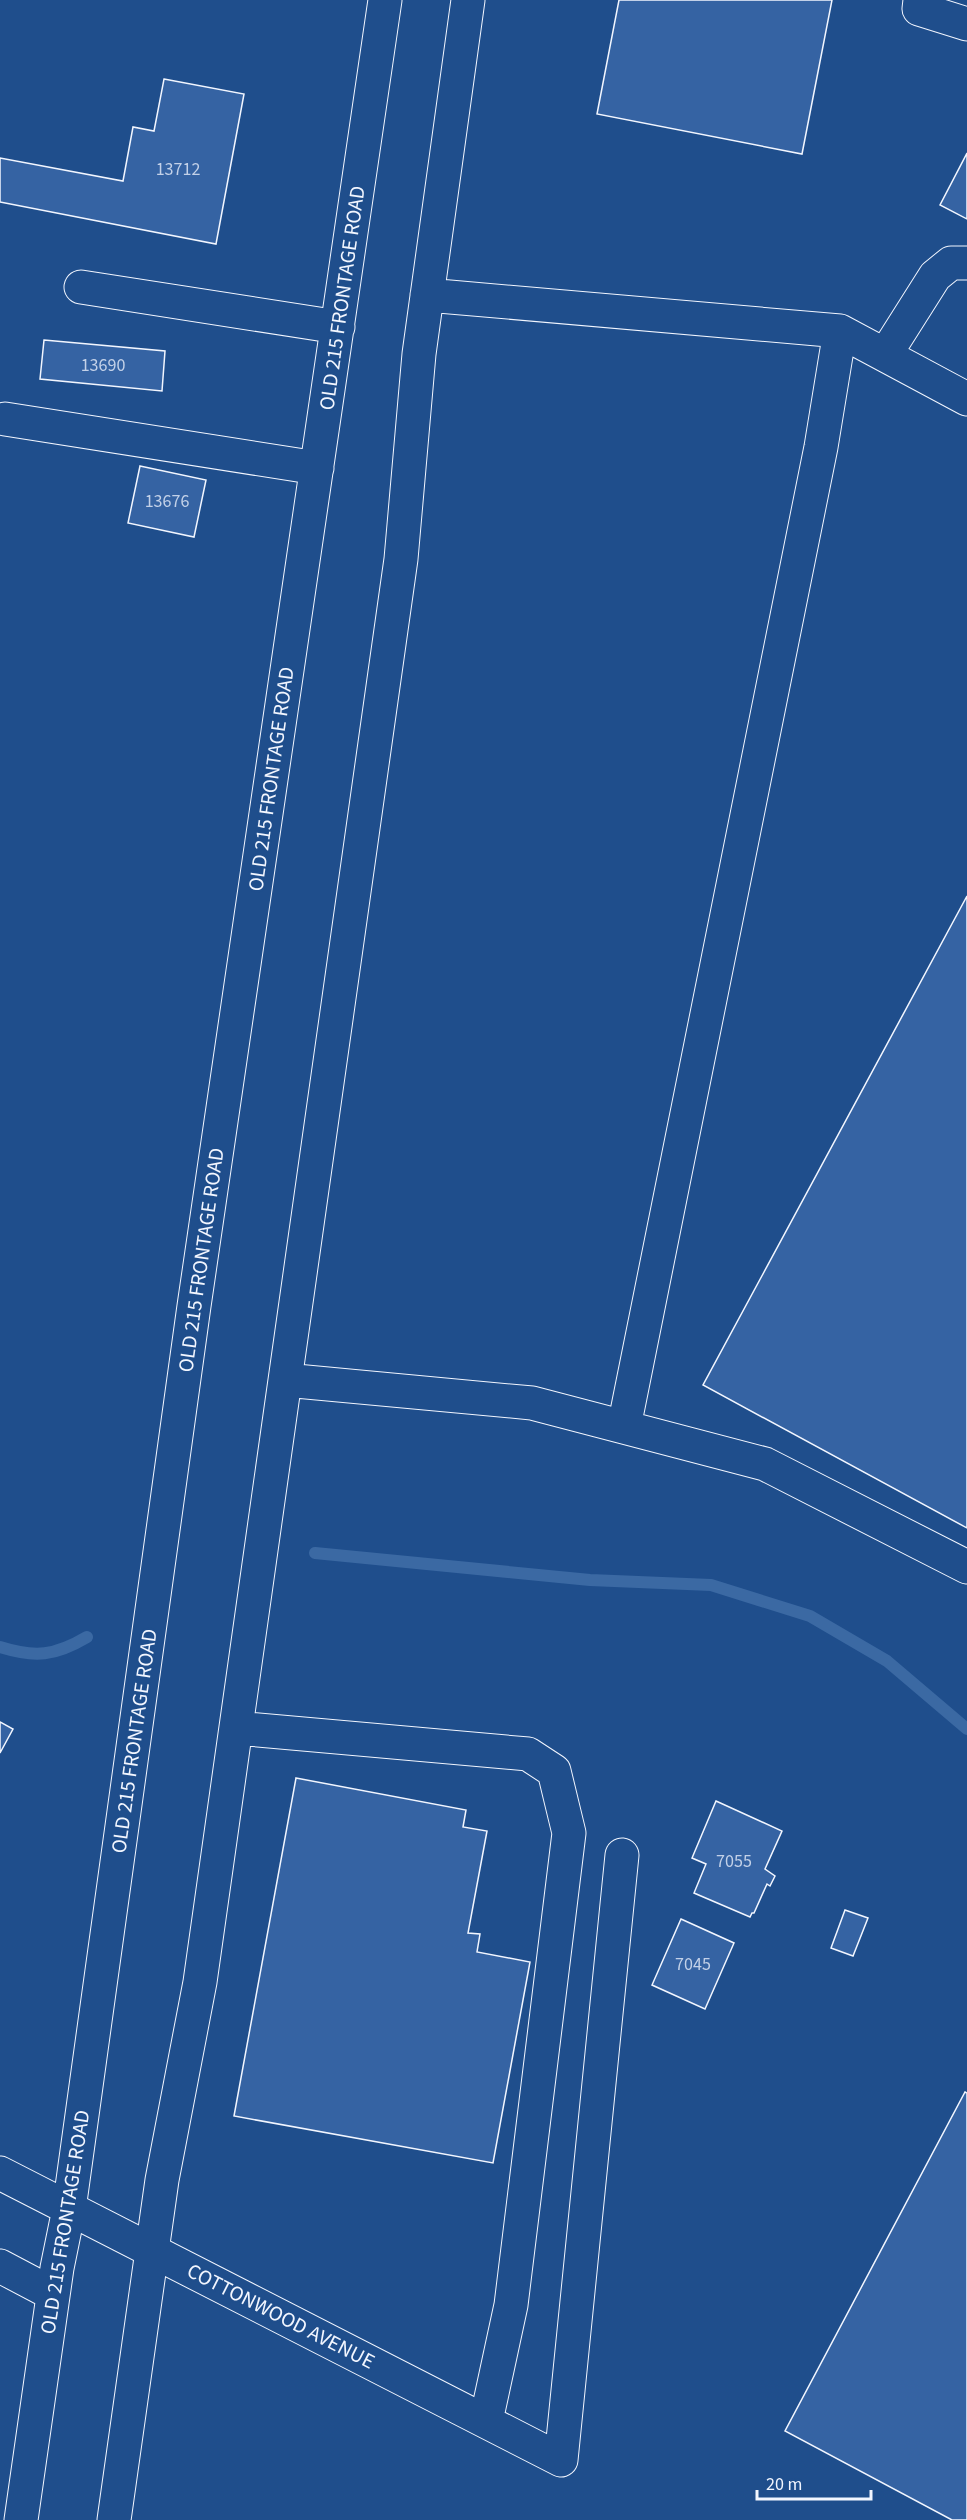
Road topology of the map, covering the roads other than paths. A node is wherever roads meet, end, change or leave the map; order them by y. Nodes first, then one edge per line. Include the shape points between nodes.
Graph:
1 (385, 0) edge
2 (468, 0) edge
3 (920, 0) edge
4 (967, 24) edge
5 (967, 263) edge
6 (81, 287) dead end
7 (427, 295) junction
8 (338, 327) junction
9 (840, 331) junction
10 (885, 355) junction
11 (967, 399) edge
12 (5, 419) dead end
13 (317, 468) junction
14 (285, 1380) junction
15 (624, 1427) junction
16 (967, 1567) edge
17 (236, 1728) junction
18 (622, 1855) dead end
19 (0, 2173) edge
20 (69, 2209) junction
21 (152, 2250) junction
22 (0, 2266) edge
23 (53, 2294) junction
24 (486, 2421) junction
25 (21, 2520) edge
26 (114, 2520) edge

1 - 8 street, OLD 215 FRONTAGE ROAD
2 - 7 street
3 - 4 street via 918,9
5 - 10 street via 951,263 935,276
6 - 8 street
7 - 9 street
7 - 14 street via 401,559
8 - 13 street, OLD 215 FRONTAGE ROAD
9 - 10 street
9 - 15 street via 821,447
10 - 11 street
12 - 13 street
13 - 20 street, OLD 215 FRONTAGE ROAD via 196,1294
14 - 15 street via 532,1403
14 - 17 street
15 - 16 street via 765,1464
17 - 21 street via 200,1982
17 - 24 street via 528,1754 554,1771 569,1833 511,2305
18 - 24 street, COTTONWOOD AVENUE via 561,2460
19 - 20 street, COTTONWOOD AVENUE
20 - 21 street, COTTONWOOD AVENUE
20 - 23 street, OLD 215 FRONTAGE ROAD
21 - 24 street, COTTONWOOD AVENUE
21 - 26 street
22 - 23 street
23 - 25 street, OLD 215 FRONTAGE ROAD

